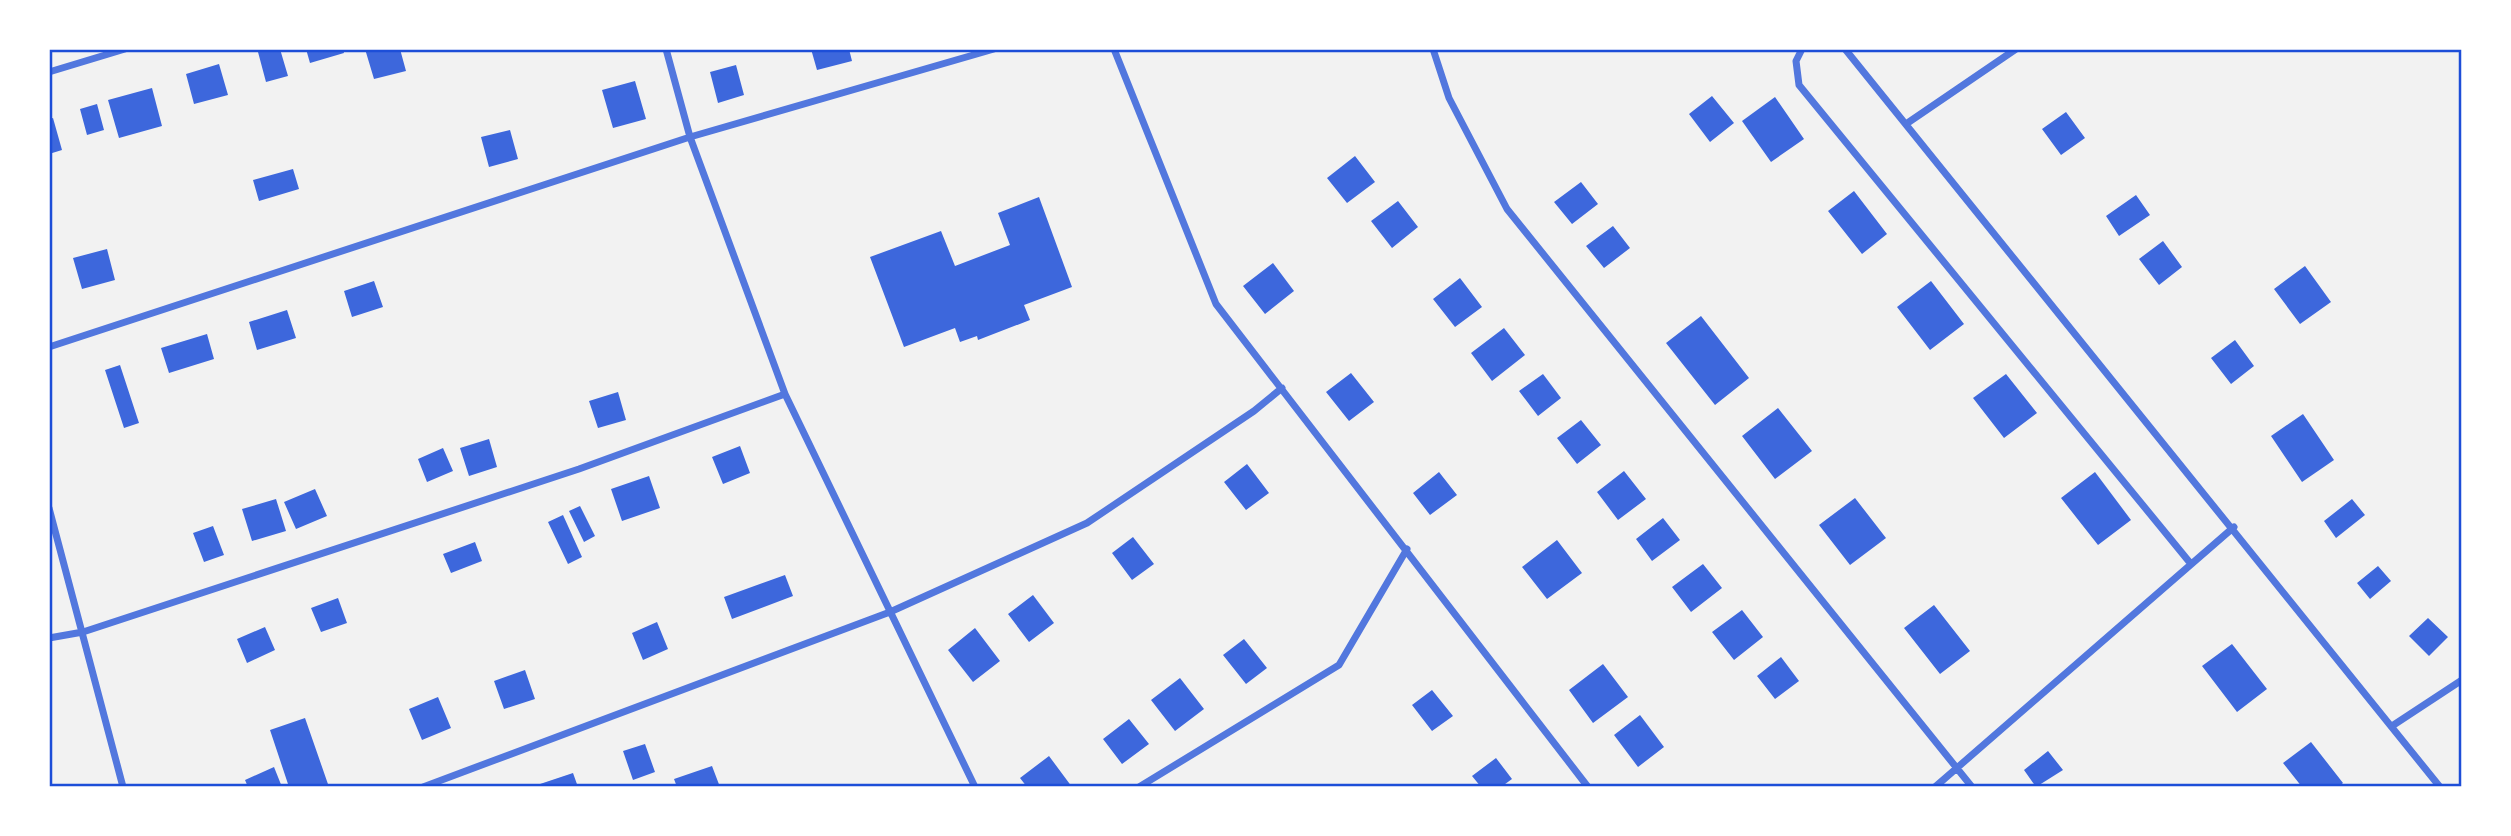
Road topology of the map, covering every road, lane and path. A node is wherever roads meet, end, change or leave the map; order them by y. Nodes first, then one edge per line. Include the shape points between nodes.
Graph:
1 (125, 49) edge
2 (666, 49) edge
3 (994, 49) edge
4 (1114, 49) edge
5 (1433, 49) edge
6 (1802, 49) edge
7 (1845, 49) edge
8 (2017, 49) edge
9 (49, 72) edge
10 (1906, 124) junction
11 (690, 137) junction
12 (49, 347) edge
13 (1282, 388) junction
14 (785, 394) junction
15 (49, 508) edge
16 (2234, 527) junction
17 (1408, 549) junction
18 (2191, 564) junction
19 (890, 612) junction
20 (83, 632) junction
21 (49, 638) edge
22 (2462, 680) edge
23 (2392, 726) junction
24 (1957, 768) junction
25 (123, 787) edge
26 (423, 787) edge
27 (975, 787) edge
28 (1139, 787) edge
29 (1588, 787) edge
30 (1935, 787) edge
31 (1972, 787) edge
32 (2440, 787) edge

1 - 9 street
2 - 11 street
3 - 11 street
4 - 13 street via 1216,304
5 - 24 street via 1449,98 1507,209
6 - 18 street via 1796,61 1799,85
7 - 10 street
8 - 10 street
10 - 16 street
11 - 12 street
11 - 14 street
13 - 17 street
13 - 19 street via 1087,523
14 - 19 street
14 - 20 street via 579,469
15 - 20 street
16 - 18 street
16 - 23 street
17 - 28 street via 1339,664
17 - 29 street
18 - 24 street
19 - 26 street
19 - 27 street
20 - 21 street
20 - 25 street
22 - 23 street
23 - 32 street
24 - 30 street
24 - 31 street

